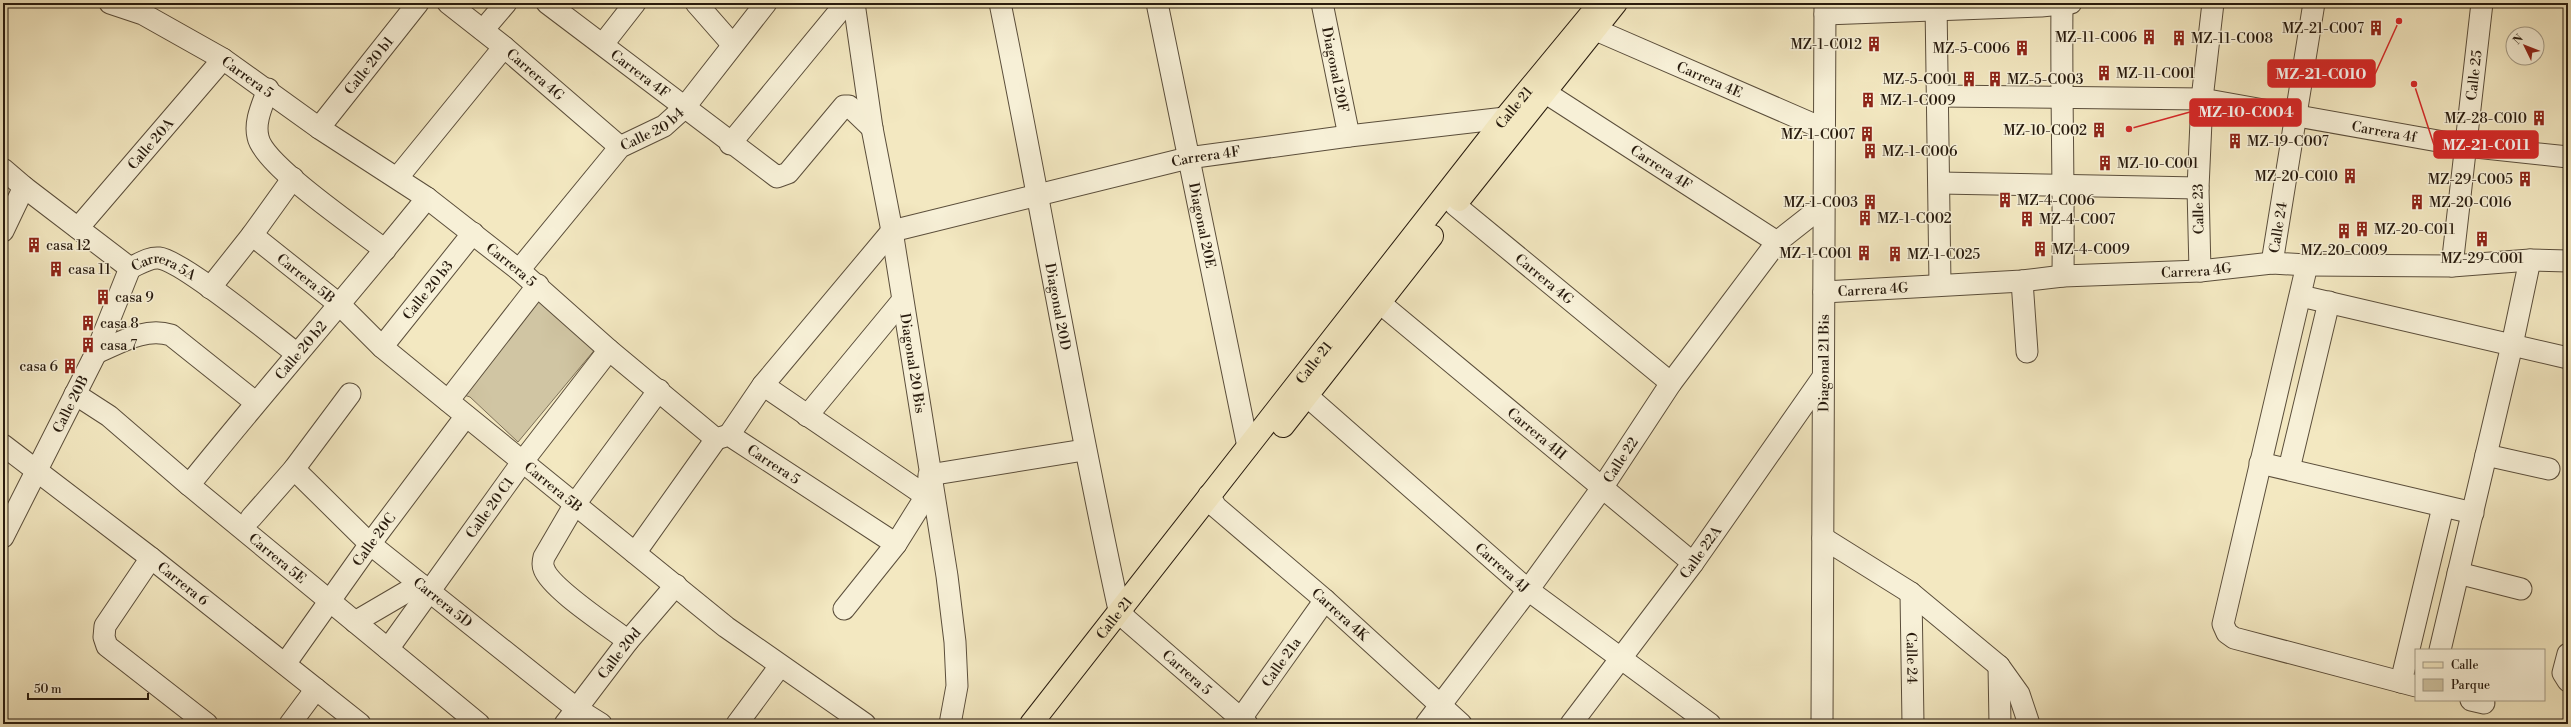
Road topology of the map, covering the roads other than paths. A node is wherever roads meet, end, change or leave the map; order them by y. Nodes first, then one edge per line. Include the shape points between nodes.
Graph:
1 (418, 3) edge
2 (448, 3) edge
3 (506, 3) edge
4 (548, 3) edge
5 (635, 3) edge
6 (696, 3) edge
7 (766, 3) edge
8 (846, 3) edge
9 (854, 3) edge
10 (1000, 3) edge
11 (1157, 3) edge
12 (1322, 3) edge
13 (1600, 3) edge
14 (1616, 3) edge
15 (2065, 3) edge
16 (2213, 3) edge
17 (2314, 3) edge
18 (2482, 3) edge
19 (120, 4) edge
20 (1936, 6) edge
21 (1825, 8) edge
22 (483, 30) junction
23 (1596, 30) junction
24 (603, 44) junction
25 (732, 44) junction
26 (504, 47) junction
27 (224, 59) junction
28 (268, 89) junction
29 (1546, 92) junction
30 (1938, 96) junction
31 (2060, 97) junction
32 (2202, 99) junction
33 (684, 108) junction
34 (2294, 114) junction
35 (1515, 118) junction
36 (319, 128) junction
37 (872, 128) junction
38 (1824, 129) junction
39 (1349, 136) junction
40 (730, 144) junction
41 (2466, 146) junction
42 (620, 147) junction
43 (2568, 157) edge
44 (1188, 158) junction
45 (3, 169) edge
46 (398, 177) junction
47 (293, 178) junction
48 (1940, 183) junction
49 (2064, 186) junction
50 (24, 187) junction
51 (2198, 188) junction
52 (1038, 194) junction
53 (427, 198) junction
54 (1455, 205) junction
55 (1824, 205) junction
56 (78, 228) junction
57 (3, 231) edge
58 (892, 231) junction
59 (473, 233) junction
60 (252, 235) junction
61 (1777, 242) junction
62 (385, 250) junction
63 (2530, 260) junction
64 (2568, 260) edge
65 (2272, 263) junction
66 (2307, 266) junction
67 (2452, 266) junction
68 (130, 268) junction
69 (519, 270) junction
70 (2200, 271) junction
71 (2063, 276) junction
72 (2022, 281) junction
73 (1940, 284) junction
74 (538, 286) junction
75 (210, 288) junction
76 (1824, 292) junction
77 (2301, 296) junction
78 (902, 301) junction
79 (2329, 302) junction
80 (1380, 303) junction
81 (340, 305) junction
82 (2512, 345) junction
83 (382, 347) junction
84 (609, 350) junction
85 (2027, 352) dead end
86 (96, 353) junction
87 (296, 353) junction
88 (2568, 358) edge
89 (1823, 377) junction
90 (1671, 383) junction
91 (763, 385) junction
92 (659, 390) junction
93 (76, 394) junction
94 (350, 394) dead end
95 (1307, 396) junction
96 (448, 401) junction
97 (255, 402) junction
98 (466, 416) junction
99 (807, 416) junction
100 (723, 437) junction
101 (3, 445) edge
102 (1248, 447) junction
103 (1084, 450) junction
104 (2486, 455) junction
105 (523, 461) junction
106 (2260, 462) junction
107 (294, 469) junction
108 (2289, 469) junction
109 (2549, 469) dead end
110 (37, 470) junction
111 (929, 475) junction
112 (189, 485) junction
113 (1602, 488) junction
114 (926, 496) junction
115 (1213, 501) junction
116 (575, 504) junction
117 (2443, 507) junction
118 (2473, 513) junction
119 (251, 518) dead end
120 (3, 537) edge
121 (1823, 538) junction
122 (370, 544) junction
123 (896, 544) junction
124 (635, 553) junction
125 (151, 558) junction
126 (1693, 563) junction
127 (2458, 573) junction
128 (676, 585) junction
129 (426, 588) junction
130 (2521, 589) dead end
131 (1528, 590) junction
132 (1910, 593) junction
133 (1325, 600) junction
134 (330, 601) junction
135 (844, 609) dead end
136 (1123, 615) junction
137 (355, 622) junction
138 (628, 641) junction
139 (388, 649) junction
140 (2416, 649) edge
141 (2440, 649) edge
142 (2415, 653) edge
143 (2568, 654) edge
144 (1621, 659) junction
145 (285, 664) junction
146 (780, 666) junction
147 (1999, 666) junction
148 (2568, 681) edge
149 (2409, 684) edge
150 (316, 689) junction
151 (1440, 706) junction
152 (571, 716) edge
153 (745, 721) edge
154 (1242, 722) edge
155 (207, 724) edge
156 (290, 724) edge
157 (360, 724) edge
158 (479, 724) edge
159 (602, 724) edge
160 (865, 724) edge
161 (950, 724) edge
162 (1031, 724) edge
163 (1049, 724) edge
164 (1426, 724) edge
165 (1461, 724) edge
166 (1571, 724) edge
167 (1710, 724) edge
168 (1822, 724) edge
169 (1913, 724) edge
170 (2000, 724) edge
171 (2029, 724) edge

1 - 36 street, Calle 20 b1
2 - 22 street, Carrera 4G
3 - 22 street
4 - 24 street, Carrera 4F
5 - 24 street
6 - 25 street
7 - 25 street, Calle 20 b4
8 - 40 street
9 - 37 street, Diagonal 20 Bis
10 - 52 street, Diagonal 20D
11 - 44 street, Diagonal 20E
12 - 39 street, Diagonal 20F
13 - 35 main road, Calle 21
14 - 23 main road, Calle 21
15 - 20 street
15 - 31 street
16 - 32 street, Calle 23
17 - 34 street, Calle 24
18 - 41 street, Calle 25
19 - 27 street, Carrera 5
20 - 21 street
20 - 30 street
21 - 38 street, Diagonal 21 Bis
22 - 26 street, Carrera 4G
23 - 29 main road, Calle 21
23 - 38 street, Carrera 4E
24 - 33 street, Carrera 4F
25 - 33 street, Calle 20 b4
26 - 42 street, Carrera 4G
26 - 46 street
27 - 28 street, Carrera 5
27 - 56 street, Calle 20A
28 - 36 street, Carrera 5
28 - 47 street via 258,118 258,137 270,158
29 - 35 main road, Calle 21
29 - 61 street, Carrera 4F
30 - 31 street, Carrera 4f
30 - 48 street
31 - 32 street, Carrera 4f
31 - 49 street
32 - 34 street, Carrera 4f
32 - 51 street, Calle 23
33 - 40 street, Carrera 4F
33 - 42 street, Calle 20 b4 via 664,126
34 - 41 street, Carrera 4f
34 - 65 street, Calle 24
35 - 39 street, Carrera 4F
35 - 54 main road, Calle 21
35 - 102 main road, Calle 21
36 - 46 street, Carrera 5
37 - 40 street, Carrera 4F via 849,106 842,108 783,177 770,174
37 - 58 street, Diagonal 20 Bis
38 - 55 street, Diagonal 21 Bis
39 - 44 street, Carrera 4F
41 - 43 street, Carrera 4f
41 - 67 street, Calle 25
42 - 69 street, Calle 20 b4
44 - 52 street, Carrera 4F
44 - 102 street, Diagonal 20E
45 - 50 street, Carrera 5A
46 - 53 street, Carrera 5
47 - 60 street
47 - 62 street
48 - 49 street
48 - 73 street
49 - 51 street
49 - 71 street
50 - 56 street, Carrera 5A
50 - 57 street
51 - 70 street, Calle 23
52 - 58 street, Carrera 4F
52 - 103 street, Diagonal 20D
53 - 59 street, Carrera 5
53 - 62 street, Calle 20 b2
54 - 80 main road, Calle 21
54 - 90 street, Carrera 4G
55 - 61 street, Calle 22
55 - 76 street, Diagonal 21 Bis
56 - 68 street, Carrera 5A
58 - 78 street, Diagonal 20 Bis
58 - 91 street
59 - 69 street, Carrera 5
59 - 83 street, Calle 20 b3
60 - 75 street
60 - 81 street, Carrera 5B
61 - 90 street, Calle 22
62 - 81 street, Calle 20 b2
63 - 64 street, Carrera 4G
63 - 67 street, Carrera 4G
63 - 82 street
65 - 66 street, Carrera 4G
65 - 70 street, Carrera 4G
66 - 67 street, Carrera 4G
66 - 77 street
68 - 75 street, Carrera 5A via 146,260 158,258 168,261
68 - 86 street, Calle 20B
69 - 74 street, Carrera 5
70 - 71 street, Carrera 4G
71 - 72 street, Carrera 4G
72 - 73 street, Carrera 4G
72 - 85 street
73 - 76 street, Carrera 4G
74 - 84 street, Carrera 5
74 - 96 street
75 - 87 street, Carrera 5A
76 - 89 street, Diagonal 21 Bis
77 - 79 street
77 - 106 street
78 - 99 street
78 - 111 street, Diagonal 20 Bis
79 - 82 street
79 - 108 street
80 - 95 main road, Calle 21
80 - 113 street, Carrera 4H
81 - 83 street, Carrera 5B
81 - 87 street, Calle 20 b2
82 - 88 street
82 - 104 street
83 - 96 street, Carrera 5B
84 - 92 street, Carrera 5
84 - 105 street, Calle 20 C1
86 - 93 street, Calle 20B
86 - 97 street via 141,334 155,332 171,335
87 - 97 street, Calle 20 b2
89 - 121 street, Diagonal 21 Bis
89 - 126 street, Calle 22A
90 - 113 street, Calle 22
91 - 99 street
91 - 100 street
92 - 100 street, Carrera 5
92 - 116 street
93 - 110 street, Calle 20B
93 - 112 street, Carrera 5E via 109,416
94 - 107 street
95 - 115 main road, Calle 21
95 - 131 street, Carrera 4J
96 - 98 street, Carrera 5B
97 - 112 street, Calle 20 b2
98 - 105 street, Carrera 5B
98 - 122 street, Calle 20C
99 - 114 street
100 - 123 street, Carrera 5
100 - 124 street
101 - 110 street, Carrera 6
102 - 115 main road, Calle 21
103 - 111 street
103 - 136 street, Diagonal 20D
104 - 109 street
104 - 118 street
105 - 116 street, Carrera 5B
105 - 129 street, Calle 20 C1
106 - 108 street
106 - 149 street via 2222,618 2225,630 2234,638
107 - 119 street
107 - 122 street, Carrera 5D
108 - 117 street
110 - 120 street, Calle 20B
110 - 125 street, Carrera 6
111 - 114 street
111 - 161 street, Diagonal 20 Bis via 947,576 955,642 957,686
112 - 134 street, Carrera 5E
113 - 126 street, Carrera 4H
113 - 131 street, Calle 22
114 - 123 street
115 - 133 street, Carrera 4K
115 - 136 main road, Calle 21
116 - 124 street, Carrera 5B
116 - 138 street via 544,557 544,570 561,590
117 - 118 street
117 - 140 street
118 - 127 street
121 - 132 street
121 - 168 street, Diagonal 21 Bis
122 - 129 street, Carrera 5D
122 - 134 street, Calle 20C
123 - 135 street
124 - 128 street, Carrera 5B
125 - 145 street, Carrera 6
125 - 155 street via 105,626 104,637 107,646
126 - 144 street, Calle 22A
127 - 130 street
127 - 141 street
128 - 138 street, Calle 20d
128 - 146 street, Carrera 5B via 726,627
129 - 137 street
129 - 139 street, Calle 20 C1
129 - 152 street, Carrera 5D
131 - 144 street, Carrera 4J
131 - 151 street, Calle 22
132 - 147 street
132 - 169 street, Calle 24
133 - 151 street, Carrera 4K
133 - 154 street, Calle 21a
134 - 137 street, Carrera 5E
134 - 145 street, Calle 20C
136 - 154 street, Carrera 5
136 - 162 main road, Calle 21
136 - 163 main road, Calle 21
137 - 139 street, Carrera 5E
138 - 152 street, Calle 20d
139 - 158 street, Carrera 5E
142 - 149 street
143 - 148 street via 2563,673
144 - 166 street, Calle 22A
144 - 167 street, Carrera 4J
145 - 150 street, Carrera 6
146 - 153 street
146 - 160 street, Carrera 5B
147 - 170 street
147 - 171 street via 2019,694
150 - 156 street
150 - 157 street, Carrera 6
151 - 164 street, Calle 22
151 - 165 street, Carrera 4K
152 - 159 street, Carrera 5D

